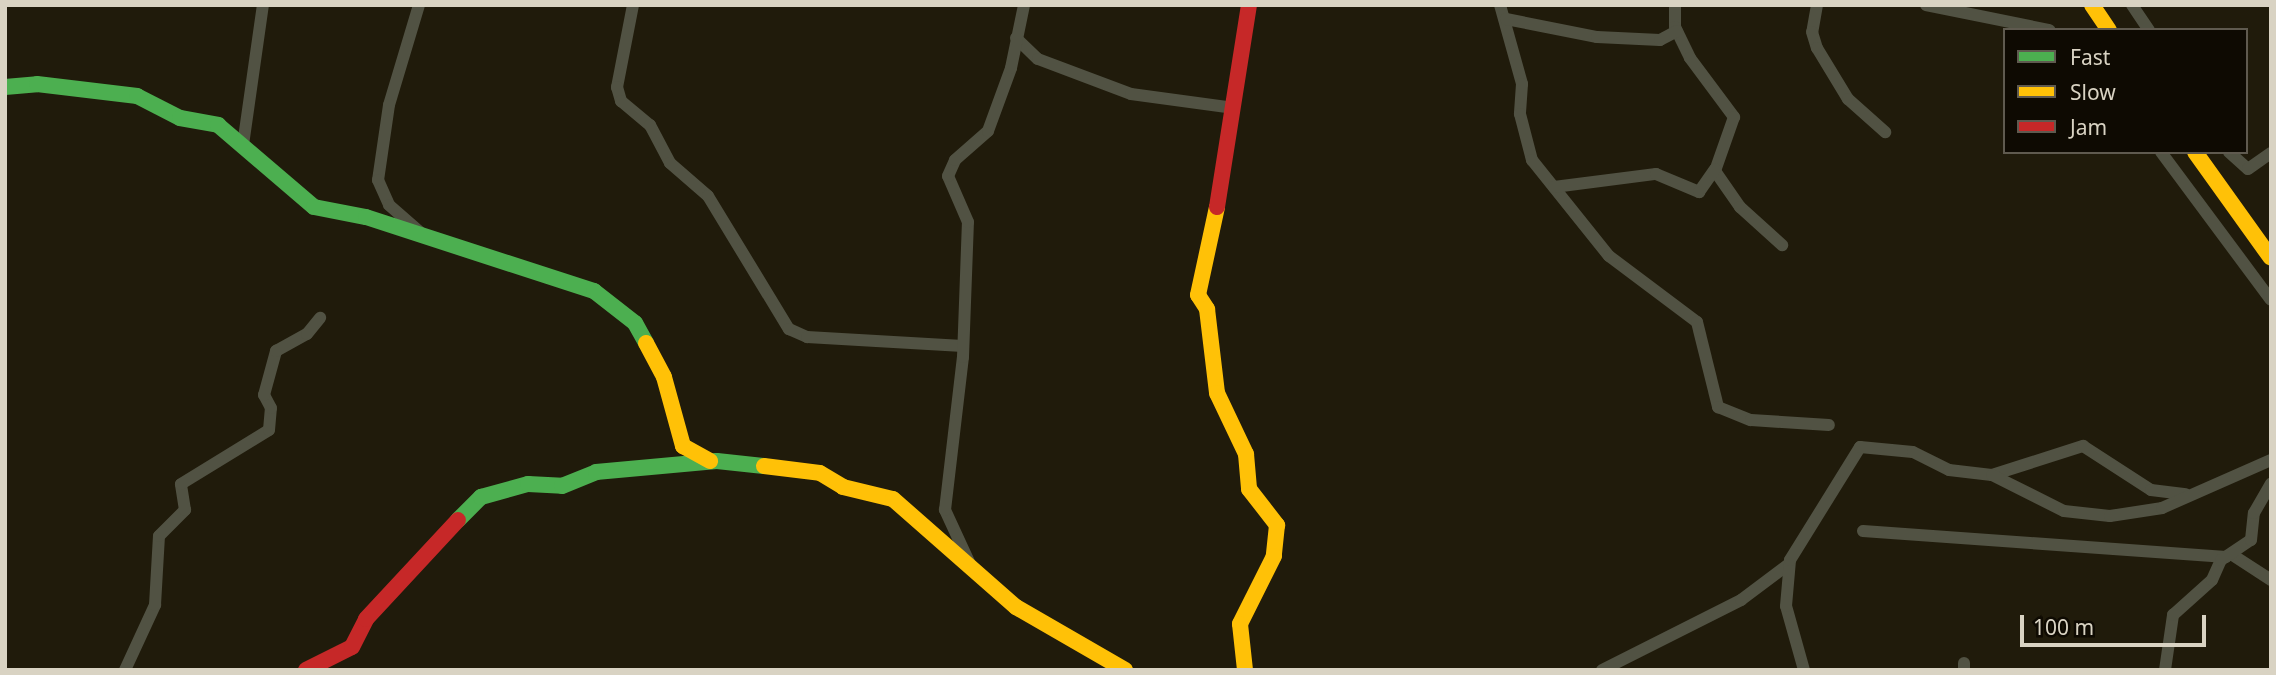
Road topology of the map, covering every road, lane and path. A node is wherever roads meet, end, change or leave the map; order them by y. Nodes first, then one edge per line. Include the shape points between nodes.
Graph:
1 (263, 5) edge
2 (419, 5) edge
3 (633, 5) edge
4 (1024, 5) edge
5 (1249, 5) edge
6 (1500, 5) edge
7 (1675, 5) edge
8 (1817, 5) edge
9 (1926, 5) edge
10 (2092, 5) edge
11 (2132, 5) edge
12 (1506, 19) junction
13 (2039, 28) edge
14 (2108, 28) edge
15 (2148, 28) edge
16 (1677, 31) junction
17 (1016, 38) junction
18 (5, 87) edge
19 (1234, 108) junction
20 (1885, 132) dead end
21 (243, 145) junction
22 (2271, 153) edge
23 (2162, 154) edge
24 (2196, 154) edge
25 (2231, 154) edge
26 (1715, 169) junction
27 (1554, 187) junction
28 (423, 235) junction
29 (1782, 245) dead end
30 (2271, 258) edge
31 (2271, 300) edge
32 (320, 318) dead end
33 (963, 346) junction
34 (1829, 425) dead end
35 (2271, 460) edge
36 (712, 462) junction
37 (1992, 475) junction
38 (2271, 484) edge
39 (2192, 494) junction
40 (1863, 531) dead end
41 (2228, 556) junction
42 (1789, 564) junction
43 (972, 569) junction
44 (2271, 580) edge
45 (1608, 668) edge
46 (1119, 669) edge
47 (125, 670) edge
48 (306, 670) edge
49 (1245, 670) edge
50 (1804, 670) edge
51 (2165, 670) edge

1 - 21 street
2 - 28 street via 390,105 378,180 389,205
3 - 33 street via 617,87 621,101 650,125 670,163 708,196 789,329 807,337
4 - 17 street
5 - 19 main road
6 - 12 street
7 - 16 street
8 - 20 street via 1812,32 1816,48 1848,99
9 - 13 street
10 - 14 main road
11 - 15 street
12 - 16 street via 1609,38 1660,40
12 - 27 street via 1522,83 1524,140
16 - 26 street via 1705,85 1734,117
17 - 19 street via 1038,60 1131,94
17 - 33 street via 988,131 947,176 967,213
18 - 21 main road via 126,93 180,118 218,125
19 - 49 main road via 1198,297 1207,309 1217,393 1246,454 1249,489 1277,525 1274,556 1240,624
21 - 28 main road via 314,207
22 - 25 street via 2246,169
23 - 31 street
24 - 30 main road
26 - 27 street via 1699,192 1656,174
26 - 29 street via 1740,207
27 - 34 street via 1609,256 1697,321 1722,412
28 - 36 main road via 594,291 628,316 664,377 683,446
32 - 47 street via 307,334 276,351 264,395 269,430 181,484 185,510 159,536 155,605
33 - 43 street via 945,510
35 - 39 street
36 - 43 main road via 820,473 843,487 893,499
36 - 48 main road via 596,472 562,486 528,484 481,497 403,575 366,619 352,647
37 - 39 street via 2039,501 2081,514 2125,516
37 - 39 street via 2083,446 2151,490
37 - 42 street via 1949,470 1913,452 1860,447 1836,477
38 - 41 street via 2254,513 2251,540
40 - 41 street
41 - 44 street
41 - 51 street via 2211,581 2173,615
42 - 45 street via 1741,600
42 - 50 street via 1786,606
43 - 46 main road via 1016,607

